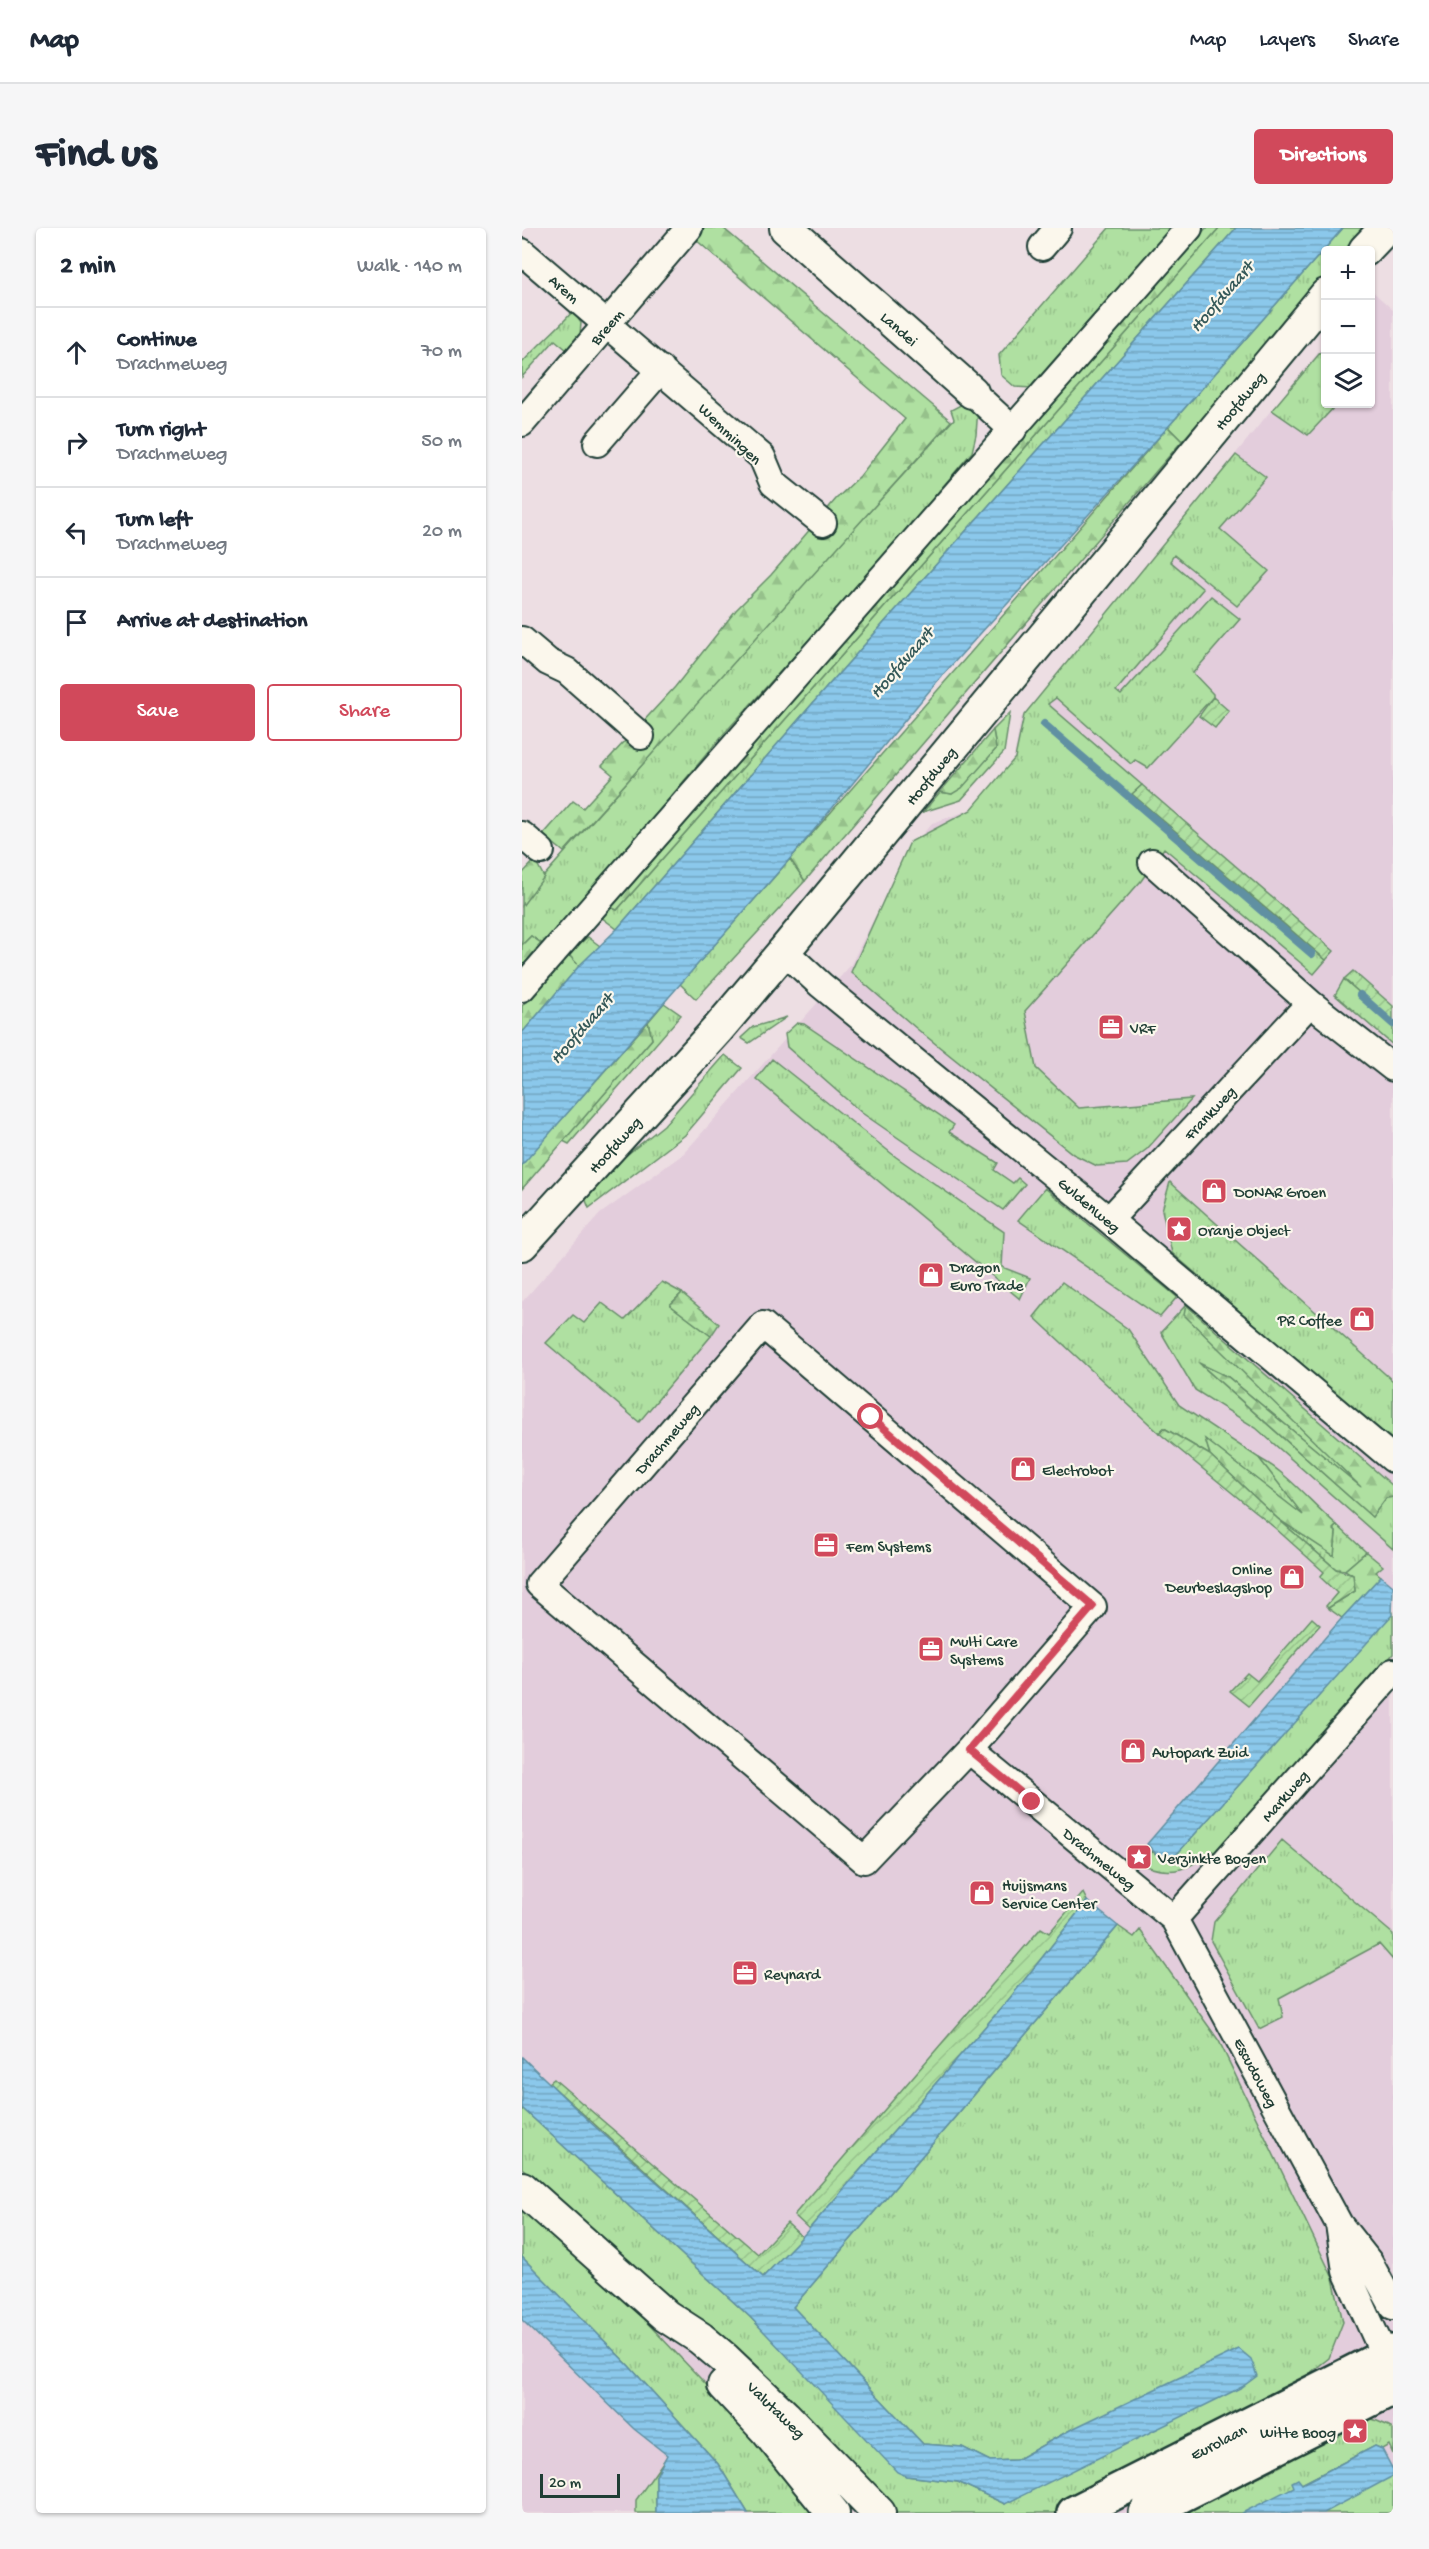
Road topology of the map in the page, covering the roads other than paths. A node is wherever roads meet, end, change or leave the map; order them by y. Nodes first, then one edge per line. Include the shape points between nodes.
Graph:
1 (689, 228) edge
2 (786, 228) edge
3 (1058, 228) edge
4 (1190, 228) edge
5 (1386, 228) edge
6 (1369, 246) edge
7 (1042, 247) dead end
8 (522, 252) edge
9 (1322, 300) edge
10 (608, 324) junction
11 (661, 369) junction
12 (972, 392) joint
13 (522, 423) edge
14 (1013, 430) junction
15 (597, 443) dead end
16 (823, 523) dead end
17 (522, 640) edge
18 (641, 736) dead end
19 (1152, 862) dead end
20 (784, 951) junction
21 (522, 988) edge
22 (1310, 1004) junction
23 (1393, 1068) edge
24 (1109, 1220) junction
25 (522, 1244) edge
26 (1393, 1459) edge
27 (1393, 1672) edge
28 (969, 1750) junction
29 (1174, 1919) junction
30 (522, 2188) edge
31 (1339, 2224) junction
32 (1393, 2306) edge
33 (666, 2316) junction
34 (1390, 2361) edge
35 (1393, 2388) edge
36 (833, 2513) edge
37 (879, 2513) edge
38 (1074, 2513) edge
39 (1146, 2513) edge

1 - 10 street, Breem
2 - 12 street, Landei
3 - 7 street
4 - 14 street
5 - 6 street
8 - 10 street, Arem
9 - 20 street, Hoofdweg
10 - 11 street, Wemmingen
10 - 13 street, Breem
11 - 15 street
11 - 16 street, Wemmingen via 762,457 773,483
12 - 14 street, Landei
14 - 21 street
17 - 18 street via 548,662 567,671
19 - 22 street
20 - 24 street, Guldenweg
20 - 25 street, Hoofdweg
22 - 23 street
22 - 24 street, Frankweg
24 - 26 street, Guldenweg
27 - 29 street, Markweg
28 - 28 street, Drachmeweg via 864,1860 539,1584 763,1325 1093,1606
28 - 29 street, Drachmeweg
29 - 31 street, Escudoweg
30 - 33 street, Valutaweg
31 - 32 street, Escudoweg via 1369,2262
31 - 34 street, Escudoweg via 1346,2271
33 - 36 street, Valutaweg via 689,2352 767,2431
33 - 37 street, Valutaweg via 725,2359
34 - 38 main road, Eurolaan
35 - 39 main road, Eurolaan

